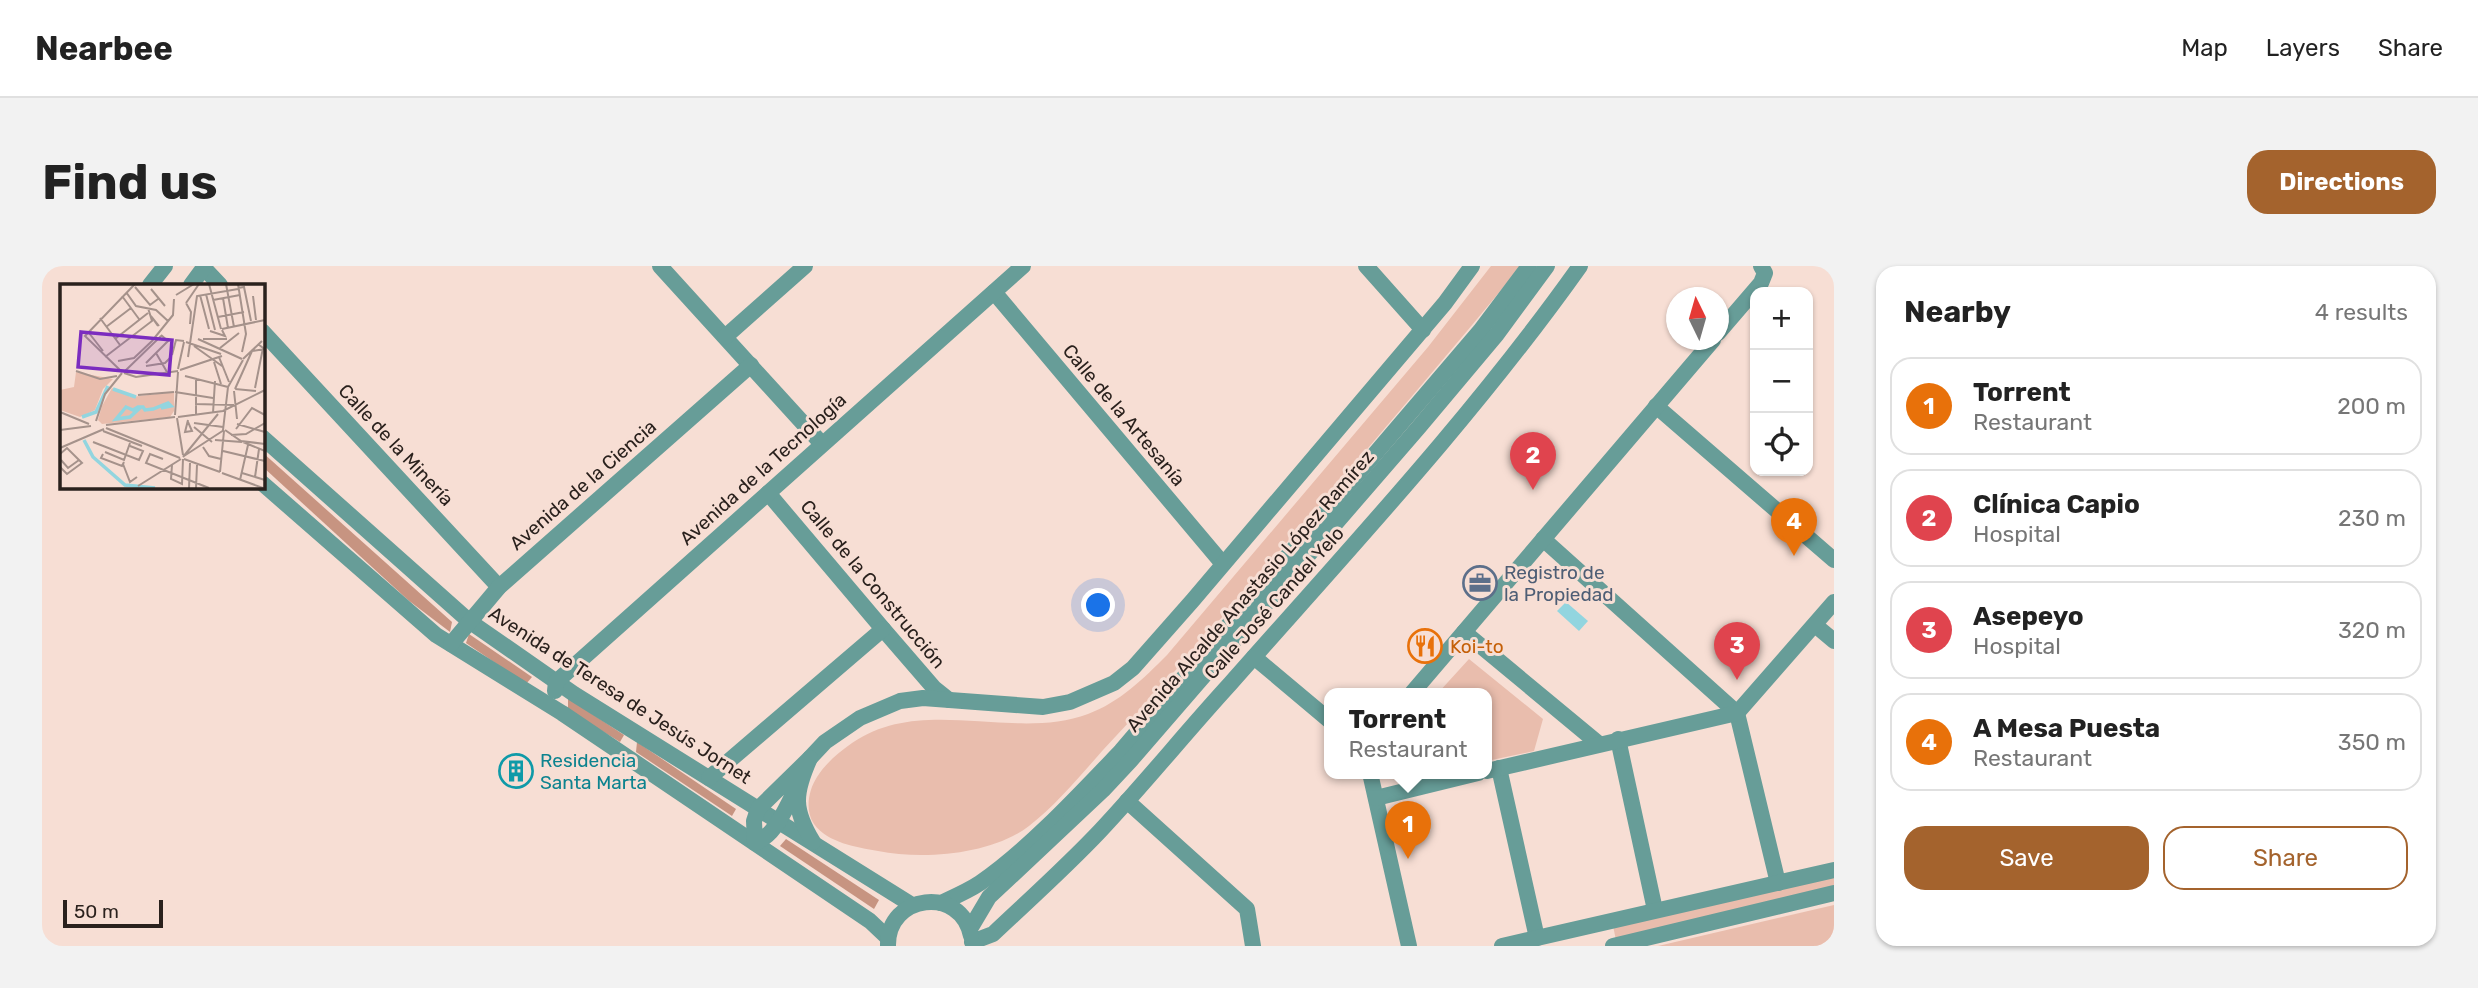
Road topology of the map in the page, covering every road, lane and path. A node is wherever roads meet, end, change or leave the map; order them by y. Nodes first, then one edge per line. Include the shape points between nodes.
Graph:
1 (165, 266) edge
2 (660, 266) edge
3 (805, 266) edge
4 (1023, 266) edge
5 (1366, 266) edge
6 (1472, 266) edge
7 (1530, 266) edge
8 (1547, 266) edge
9 (1580, 266) edge
10 (205, 267) edge
11 (1763, 269) edge
12 (151, 284) edge
13 (192, 284) edge
14 (219, 284) edge
15 (993, 292) junction
16 (1729, 320) edge
17 (1423, 330) junction
18 (264, 333) edge
19 (725, 337) junction
20 (1704, 350) edge
21 (751, 365) junction
22 (1656, 407) junction
23 (264, 439) edge
24 (822, 444) junction
25 (264, 484) edge
26 (768, 493) junction
27 (1543, 539) junction
28 (1834, 560) edge
29 (1223, 564) junction
30 (499, 587) junction
31 (1834, 602) edge
32 (469, 621) junction
33 (1815, 625) junction
34 (883, 629) junction
35 (1464, 632) junction
36 (1834, 641) edge
37 (451, 644) junction
38 (1254, 657) junction
39 (556, 682) junction
40 (1416, 688) edge
41 (950, 700) junction
42 (562, 713) junction
43 (1737, 713) junction
44 (1324, 716) edge
45 (1618, 739) junction
46 (1599, 744) junction
47 (810, 758) junction
48 (1493, 770) edge
49 (709, 778) junction
50 (1371, 779) edge
51 (1454, 779) edge
52 (799, 784) junction
53 (1376, 798) junction
54 (1127, 801) junction
55 (758, 809) junction
56 (778, 822) junction
57 (755, 843) junction
58 (814, 845) junction
59 (1834, 870) edge
60 (1778, 883) junction
61 (1834, 893) edge
62 (941, 903) junction
63 (912, 905) junction
64 (1655, 910) junction
65 (1612, 921) junction
66 (1537, 938) junction
67 (971, 939) edge
68 (888, 942) edge
69 (1253, 946) edge
70 (1409, 946) edge
71 (1502, 946) edge
72 (1615, 946) edge

1 - 12 street
2 - 19 street
3 - 19 street
4 - 15 street, Avenida de la Tecnología
5 - 17 street
6 - 17 street
7 - 62 street, Avenida Alcalde Anastasio López Ramírez via 1457,359 1121,751 1001,867
8 - 67 street, Avenida Alcalde Anastasio López Ramírez via 1419,427 1131,760 989,897
9 - 38 street, Calle José Candel Yelo via 1534,331 1461,419
10 - 13 street
10 - 14 street
11 - 16 street via 1761,283
15 - 24 street, Avenida de la Tecnología
15 - 29 street, Calle de la Artesanía
17 - 29 street
18 - 30 street, Calle de la Minería
19 - 21 street
20 - 22 street
21 - 24 street
21 - 30 street, Avenida de la Ciencia
22 - 27 street
22 - 28 street
23 - 32 street, Avenida de Teresa de Jesús Jornet
24 - 26 street, Avenida de la Tecnología
25 - 37 street
26 - 34 street, Calle de la Construcción
26 - 39 street, Avenida de la Tecnología
27 - 35 street
27 - 43 street
29 - 41 street via 1133,668 1114,683 1070,702 1043,707
30 - 32 street, Avenida de la Ciencia
31 - 33 street
32 - 37 street, Avenida de la Ciencia
32 - 39 street, Avenida de Teresa de Jesús Jornet
33 - 36 street
33 - 43 street
34 - 41 street, Calle de la Construcción
34 - 49 street
35 - 40 street
35 - 46 street
37 - 42 street
38 - 44 street
38 - 54 street, Calle José Candel Yelo
39 - 42 street via 554,696
39 - 49 street, Avenida de Teresa de Jesús Jornet
41 - 47 street via 900,701 880,709 825,742
42 - 57 street
43 - 45 street
43 - 60 street
45 - 46 street
45 - 64 street
46 - 48 street
47 - 52 street
47 - 55 street
48 - 66 street
49 - 55 street, Avenida de Teresa de Jesús Jornet
50 - 53 street
51 - 53 street
52 - 56 street
52 - 58 street via 796,803
53 - 70 street
54 - 67 street, Calle José Candel Yelo via 993,934
54 - 69 street via 1247,909
55 - 56 street, Avenida de Teresa de Jesús Jornet
55 - 57 street
56 - 57 street via 766,838
56 - 58 street, Avenida de Teresa de Jesús Jornet
57 - 68 street via 870,920
58 - 63 street, Avenida de Teresa de Jesús Jornet
59 - 60 street
60 - 64 street
61 - 72 street
62 - 63 street
62 - 67 street via 963,917
63 - 68 street via 892,925
64 - 65 street
65 - 66 street
65 - 72 street
66 - 71 street

